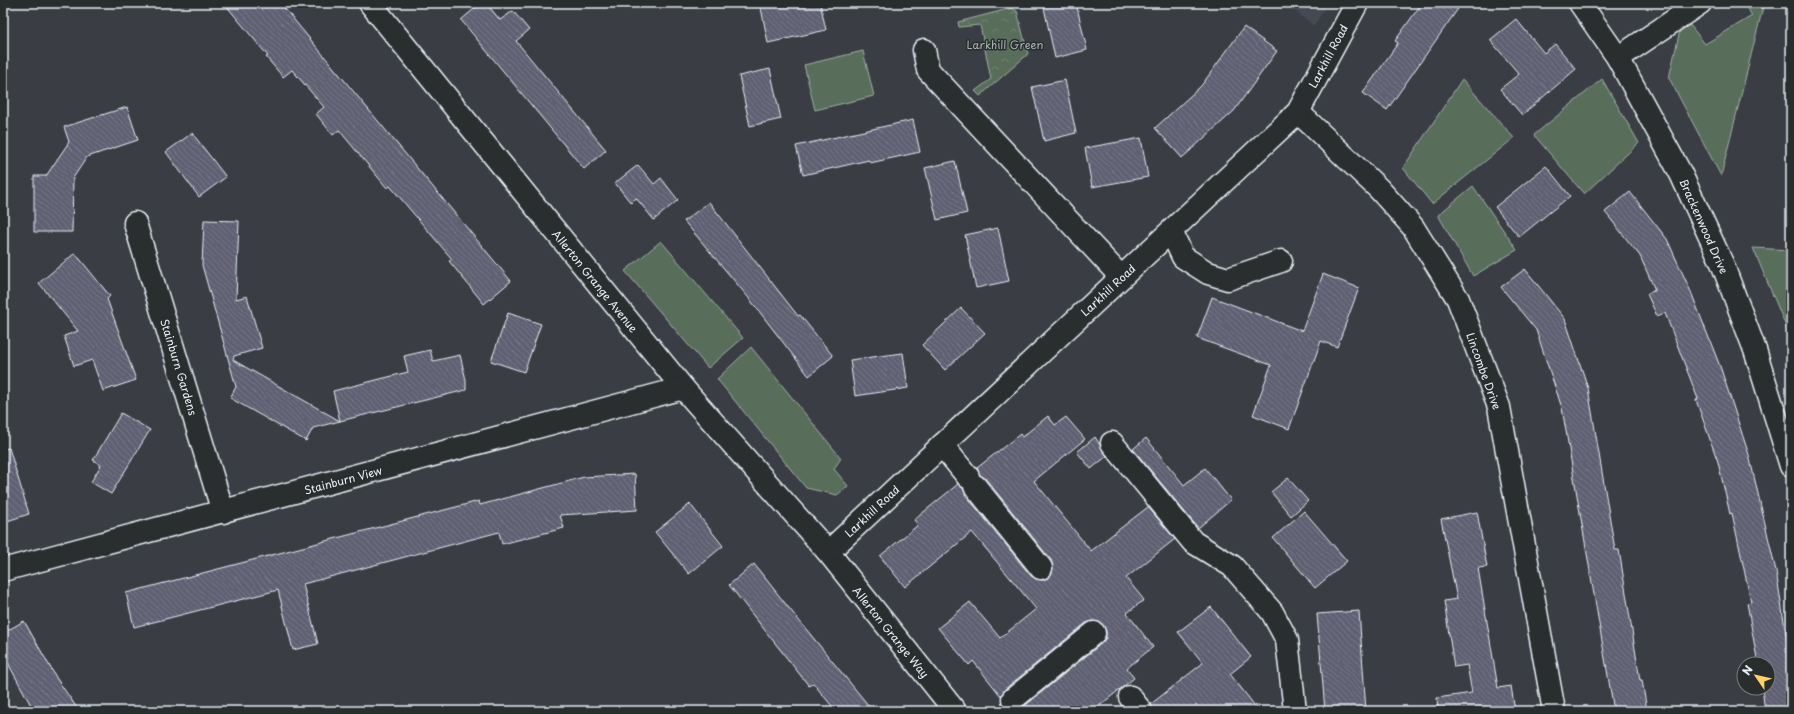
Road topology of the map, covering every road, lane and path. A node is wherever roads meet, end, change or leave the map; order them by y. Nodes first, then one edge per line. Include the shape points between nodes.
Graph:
1 (370, 3) edge
2 (1357, 3) edge
3 (1580, 3) edge
4 (1700, 3) edge
5 (924, 50) dead end
6 (1618, 58) junction
7 (1298, 112) junction
8 (135, 223) dead end
9 (1171, 231) junction
10 (1281, 261) dead end
11 (1121, 277) junction
12 (683, 388) junction
13 (1112, 443) dead end
14 (942, 445) junction
15 (1791, 466) edge
16 (223, 512) junction
17 (828, 552) junction
18 (1041, 568) dead end
19 (3, 570) edge
20 (1094, 633) dead end
21 (1007, 704) edge
22 (955, 711) edge
23 (1295, 711) edge
24 (1554, 711) edge

1 - 12 street, Allerton Grange Avenue
2 - 7 street, Larkhill Road
3 - 6 street, Brackenwood Drive
4 - 6 street
5 - 11 street via 928,70
6 - 15 street, Brackenwood Drive via 1681,174 1722,263 1755,350
7 - 9 street, Larkhill Road
7 - 24 street, Lincombe Drive via 1379,189 1413,227 1458,300 1499,407
8 - 16 street, Stainburn Gardens
9 - 10 street via 1183,256 1208,273 1228,279
9 - 11 street, Larkhill Road
11 - 14 street, Larkhill Road
12 - 16 street, Stainburn View
12 - 17 street, Allerton Grange Avenue
13 - 23 street via 1193,542 1232,566 1272,612 1287,640
14 - 17 street, Larkhill Road
14 - 18 street
16 - 19 street, Stainburn View
17 - 22 street, Allerton Grange Way
20 - 21 street

